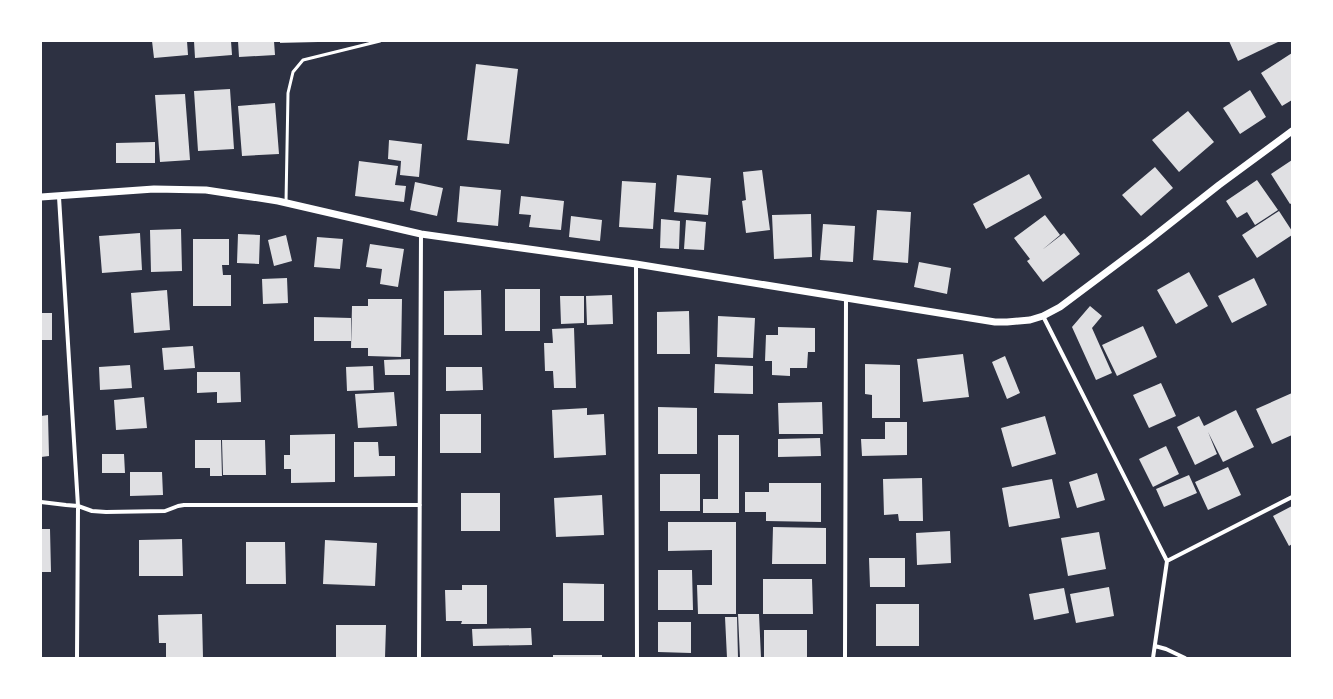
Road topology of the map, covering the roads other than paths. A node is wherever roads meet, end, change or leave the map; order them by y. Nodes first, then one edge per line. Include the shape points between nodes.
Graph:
1 (380, 41) edge
2 (1292, 131) edge
3 (41, 197) edge
4 (60, 197) junction
5 (286, 202) junction
6 (421, 234) junction
7 (636, 264) junction
8 (846, 298) junction
9 (1043, 316) junction
10 (1292, 497) edge
11 (41, 502) edge
12 (420, 505) junction
13 (78, 506) junction
14 (1167, 561) junction
15 (1155, 646) junction
16 (77, 658) edge
17 (419, 658) edge
18 (637, 658) edge
19 (845, 658) edge
20 (1153, 658) edge
21 (1184, 658) edge

1 - 5 lane via 303,60 293,72 288,93
2 - 9 street via 1060,307
3 - 4 street
4 - 5 street via 154,190 206,190
4 - 13 street
5 - 6 street
6 - 7 street
6 - 12 street
7 - 8 street
7 - 18 street
8 - 9 street via 995,322 1020,321
8 - 19 street
9 - 14 street
10 - 14 street
11 - 13 street
12 - 13 street via 184,505 165,511 106,512
12 - 17 street
13 - 16 street
14 - 15 street
15 - 20 street
15 - 21 street

